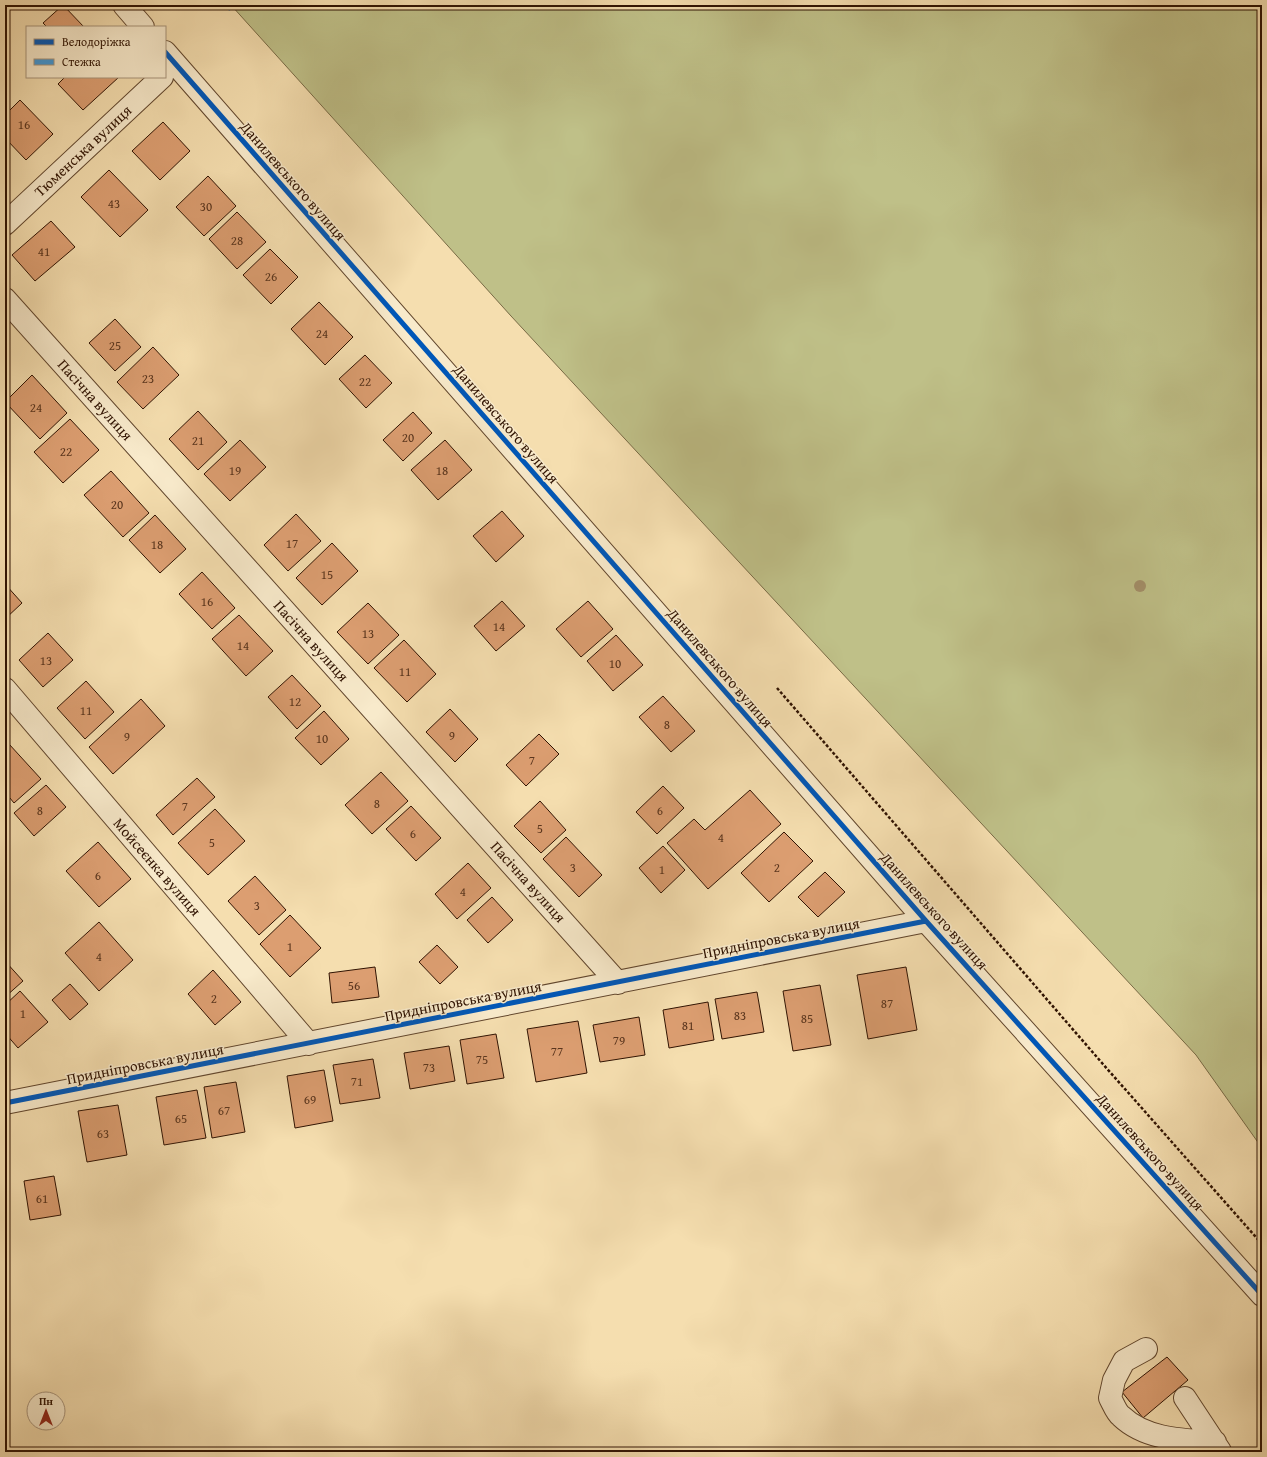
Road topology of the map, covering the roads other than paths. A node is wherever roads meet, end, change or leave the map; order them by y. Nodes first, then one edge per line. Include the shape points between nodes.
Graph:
1 (124, 5) edge
2 (142, 26) edge
3 (167, 67) edge
4 (156, 78) edge
5 (5, 224) edge
6 (5, 299) edge
7 (5, 690) edge
8 (926, 921) junction
9 (618, 983) junction
10 (309, 1044) junction
11 (6, 1101) edge
12 (1262, 1295) edge
13 (1146, 1349) dead end
14 (1185, 1398) dead end
15 (1218, 1447) edge

1 - 2 street
3 - 8 street, Данилевського вулиця
4 - 5 street, Тюменська вулиця
6 - 9 street, Пасічна вулиця
7 - 10 street, Мойсеєнка вулиця
8 - 9 street, Придніпровська вулиця
8 - 12 street, Данилевського вулиця
9 - 10 street, Придніпровська вулиця
10 - 11 street, Придніпровська вулиця
13 - 15 street via 1124,1361 1114,1380 1110,1398 1121,1416 1136,1426 1164,1438
14 - 15 street

